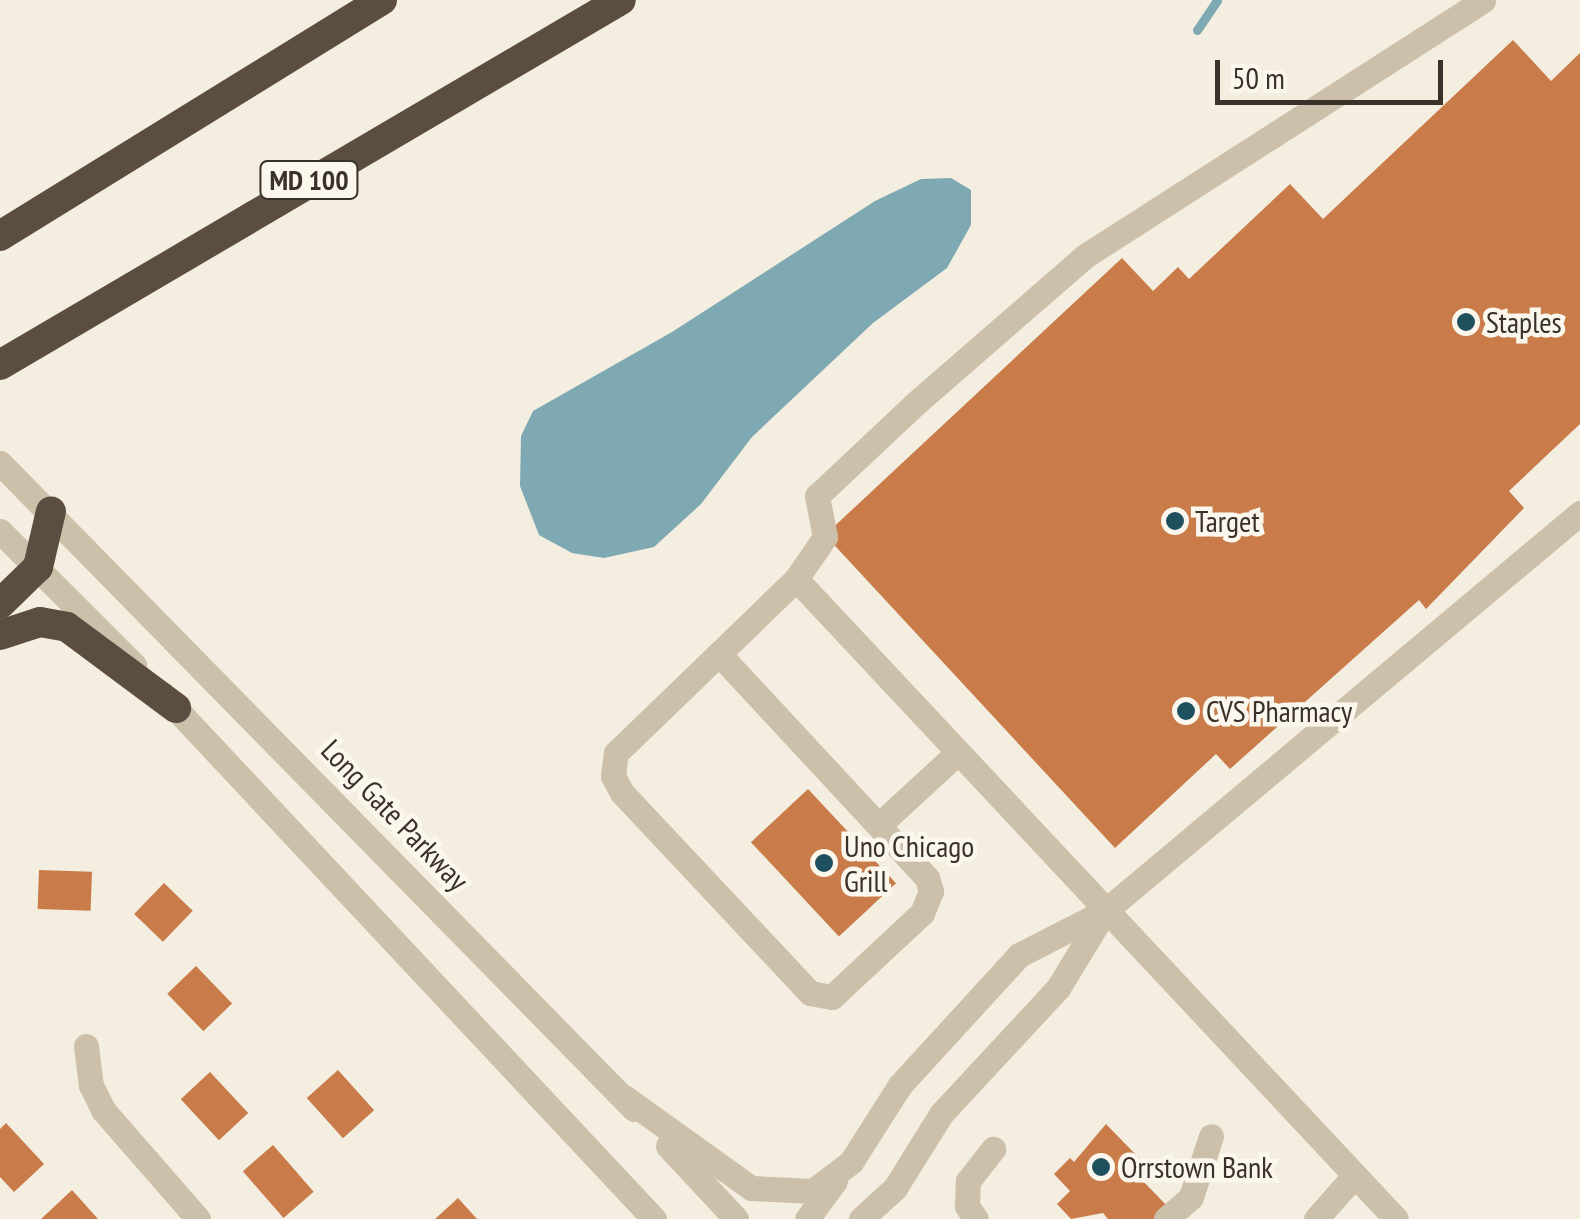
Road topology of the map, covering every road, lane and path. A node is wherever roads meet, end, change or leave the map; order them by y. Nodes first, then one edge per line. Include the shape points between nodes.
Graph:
1 (382, 0) edge
2 (620, 0) edge
3 (1483, 0) edge
4 (0, 236) edge
5 (0, 365) edge
6 (3, 467) edge
7 (51, 510) junction
8 (1580, 513) edge
9 (0, 530) edge
10 (38, 567) junction
11 (796, 579) junction
12 (0, 604) edge
13 (0, 635) edge
14 (719, 654) junction
15 (176, 708) junction
16 (956, 754) junction
17 (880, 824) junction
18 (1105, 910) junction
19 (86, 1046) dead end
20 (624, 1097) junction
21 (1210, 1136) dead end
22 (993, 1149) dead end
23 (851, 1162) junction
24 (1353, 1177) junction
25 (706, 1189) junction
26 (865, 1218) edge
27 (198, 1219) edge
28 (654, 1219) edge
29 (722, 1219) edge
30 (736, 1219) edge
31 (806, 1219) edge
32 (976, 1219) edge
33 (1166, 1219) edge
34 (1316, 1219) edge
35 (1396, 1219) edge

1 - 4 highway
2 - 5 highway, MD 100
3 - 11 street via 1085,256 816,496 825,537
6 - 7 street, Long Gate Parkway
7 - 10 highway
7 - 20 street, Long Gate Parkway
8 - 18 street
9 - 10 street
10 - 12 highway
10 - 15 street
11 - 14 street
11 - 16 street
13 - 15 highway via 40,622 67,626
14 - 17 street
14 - 17 street via 616,754 612,776 820,998 843,992 927,902 926,878
15 - 28 street
16 - 17 street
16 - 18 street
18 - 23 street via 1019,954 900,1085
18 - 24 street
18 - 26 street via 1058,988 942,1114 894,1188
19 - 27 street via 91,1085 104,1110
20 - 23 street via 752,1188 813,1191
20 - 25 street, Long Gate Parkway
21 - 33 street via 1192,1197
22 - 32 street via 968,1181 967,1206
23 - 31 street
24 - 34 street
24 - 35 street
25 - 29 street
25 - 30 street, Long Gate Parkway

